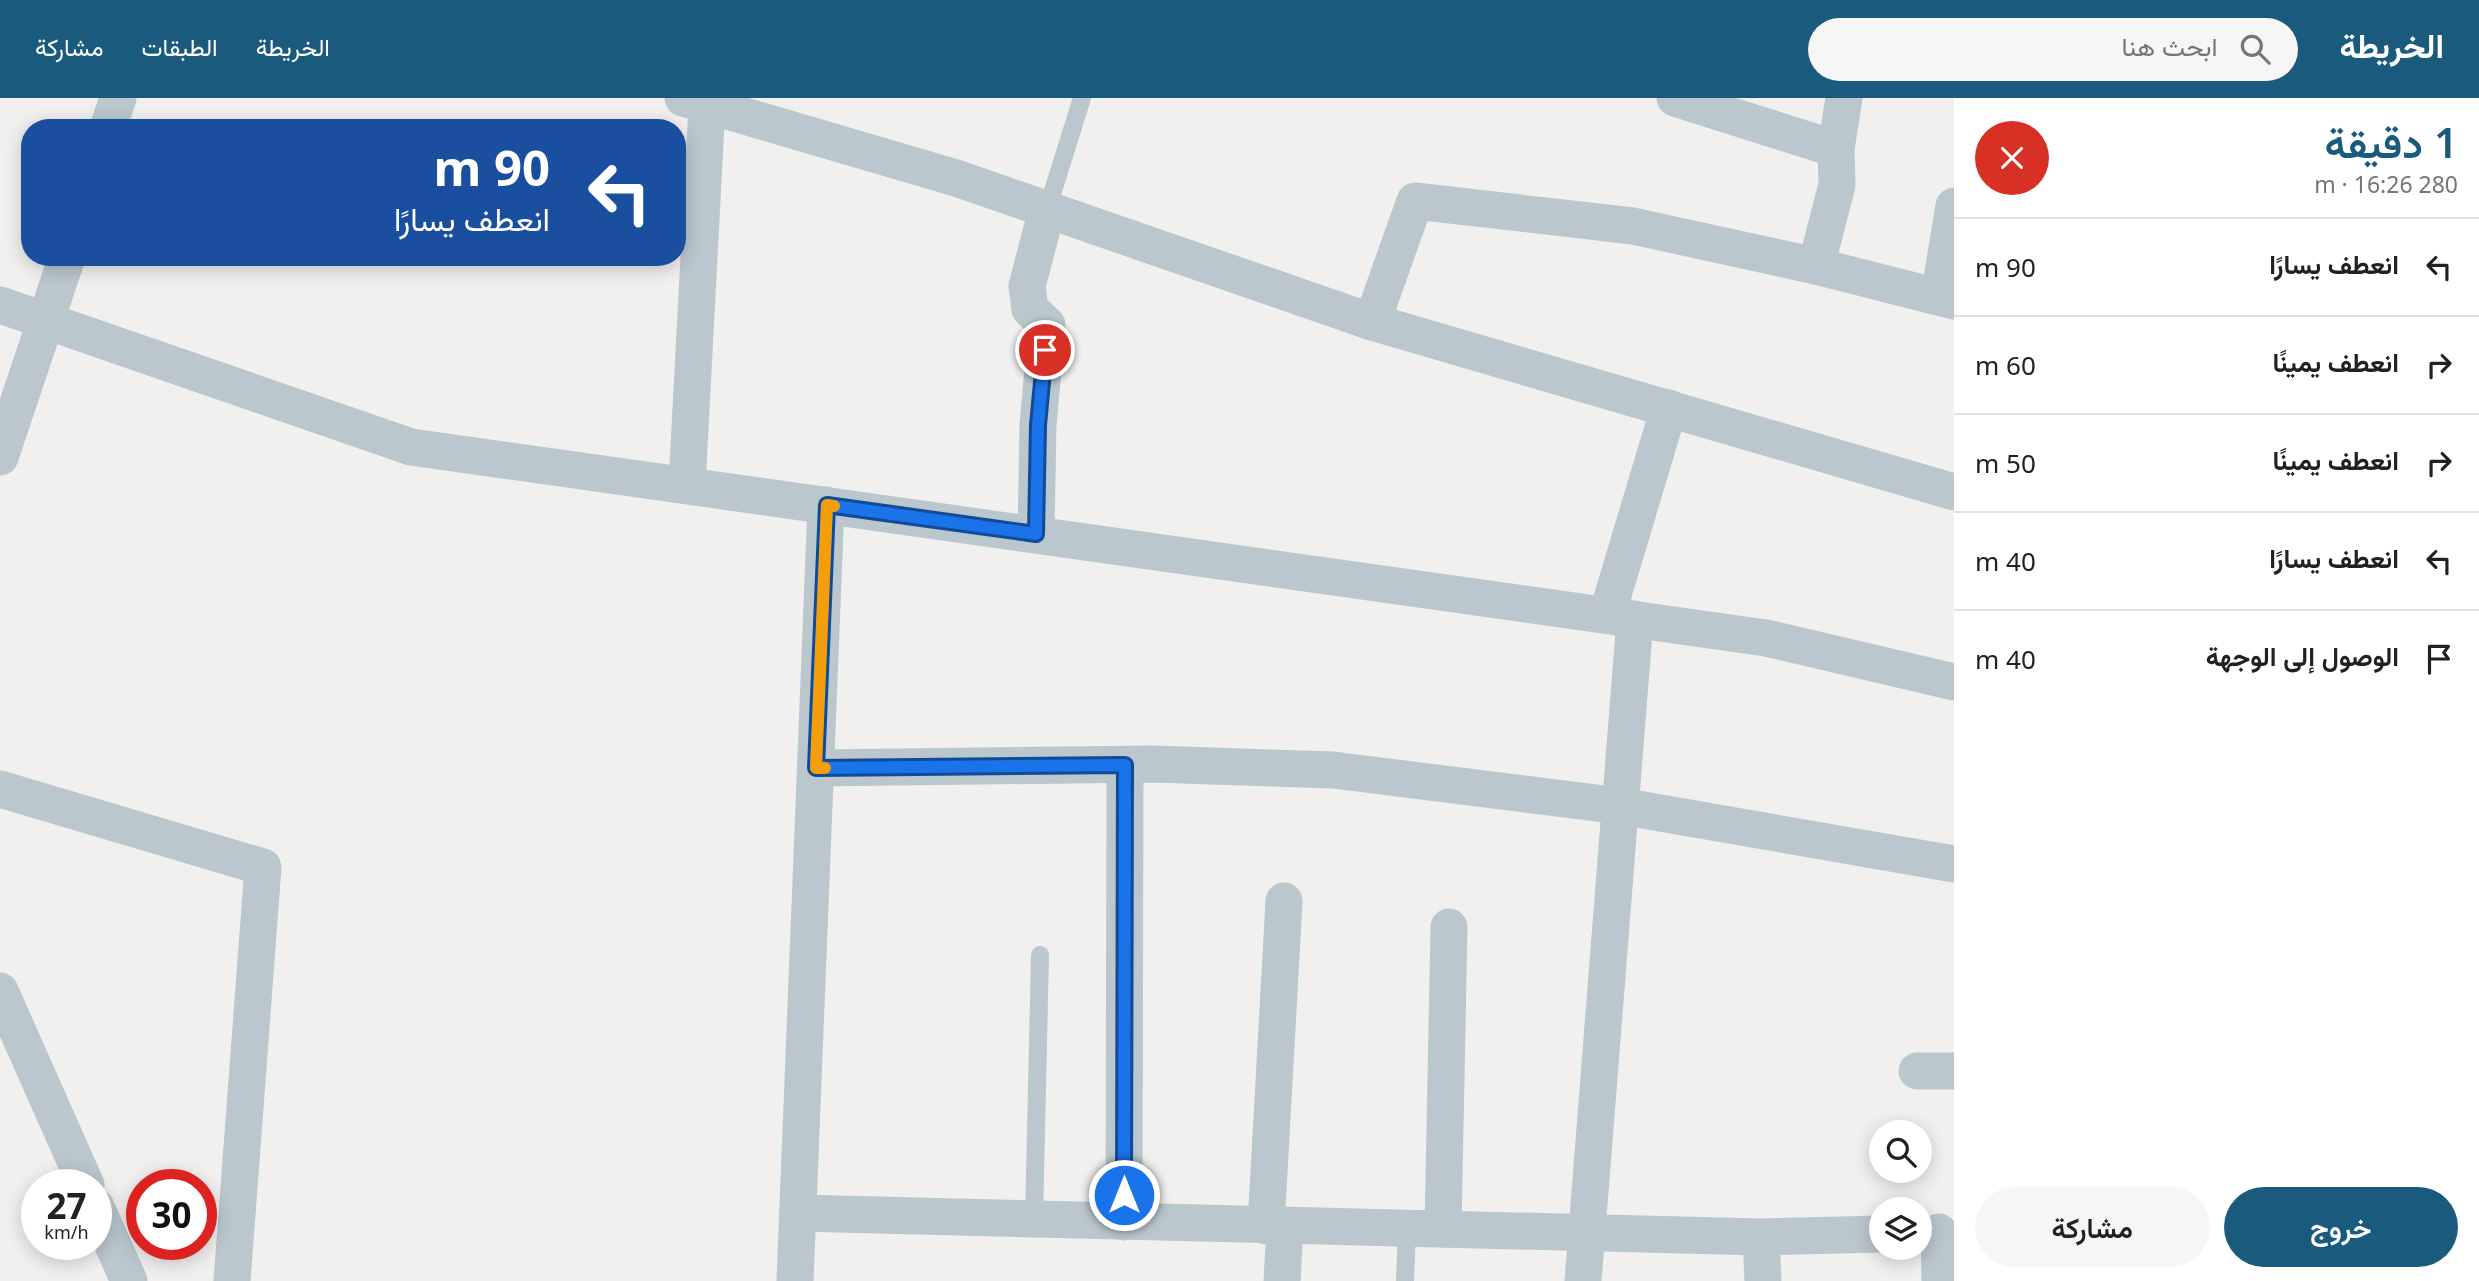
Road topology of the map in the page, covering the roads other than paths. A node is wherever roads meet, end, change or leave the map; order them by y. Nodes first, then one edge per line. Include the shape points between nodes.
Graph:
1 (118, 98) edge
2 (1082, 98) edge
3 (1675, 98) edge
4 (1844, 98) edge
5 (695, 102) edge
6 (111, 119) edge
7 (1836, 149) junction
8 (1954, 206) edge
9 (1047, 209) junction
10 (64, 266) edge
11 (1816, 266) junction
12 (1947, 299) edge
13 (0, 305) edge
14 (47, 320) junction
15 (1372, 322) junction
16 (1669, 408) junction
17 (0, 457) edge
18 (687, 485) junction
19 (1954, 492) edge
20 (827, 505) junction
21 (1036, 534) junction
22 (1621, 617) junction
23 (1954, 682) edge
24 (1125, 765) junction
25 (816, 768) junction
26 (0, 789) edge
27 (1620, 806) junction
28 (1954, 864) edge
29 (1284, 901) dead end
30 (1449, 928) dead end
31 (1040, 955) dead end
32 (0, 991) edge
33 (1917, 1071) dead end
34 (1954, 1072) edge
35 (79, 1169) edge
36 (798, 1213) junction
37 (1034, 1219) junction
38 (1124, 1222) junction
39 (1276, 1226) junction
40 (1407, 1228) junction
41 (1443, 1229) junction
42 (1588, 1231) junction
43 (1938, 1232) edge
44 (1869, 1234) edge
45 (1761, 1237) junction
46 (112, 1243) edge
47 (129, 1281) edge
48 (232, 1281) edge
49 (795, 1281) edge
50 (1282, 1281) edge
51 (1405, 1281) edge
52 (1583, 1281) edge
53 (1763, 1281) edge
54 (1940, 1281) edge

1 - 6 street
2 - 9 lane
3 - 7 street
4 - 7 street
5 - 9 street
5 - 18 street
7 - 11 street via 1838,185
8 - 12 street
9 - 15 street
9 - 21 street via 1027,286 1030,309 1047,325 1038,425
10 - 14 street
11 - 12 street
11 - 15 street via 1633,226 1415,201
13 - 14 street
14 - 17 street
14 - 18 street via 411,447
15 - 16 street
16 - 19 street
16 - 22 street
18 - 20 street
20 - 21 street
20 - 25 street
21 - 22 street
22 - 23 street via 1766,638
22 - 27 street
24 - 25 street
24 - 27 street via 1333,770
24 - 38 street
25 - 36 street
26 - 48 street via 263,867
27 - 28 street
27 - 42 street
29 - 39 street
30 - 41 street
31 - 37 lane
32 - 35 street
33 - 34 street
36 - 37 street
36 - 49 street
37 - 38 street
38 - 39 street
39 - 40 street
39 - 50 street
40 - 41 street
40 - 51 lane
41 - 42 street
42 - 45 street
42 - 52 street
43 - 54 street
44 - 45 street
45 - 53 street
46 - 47 street

